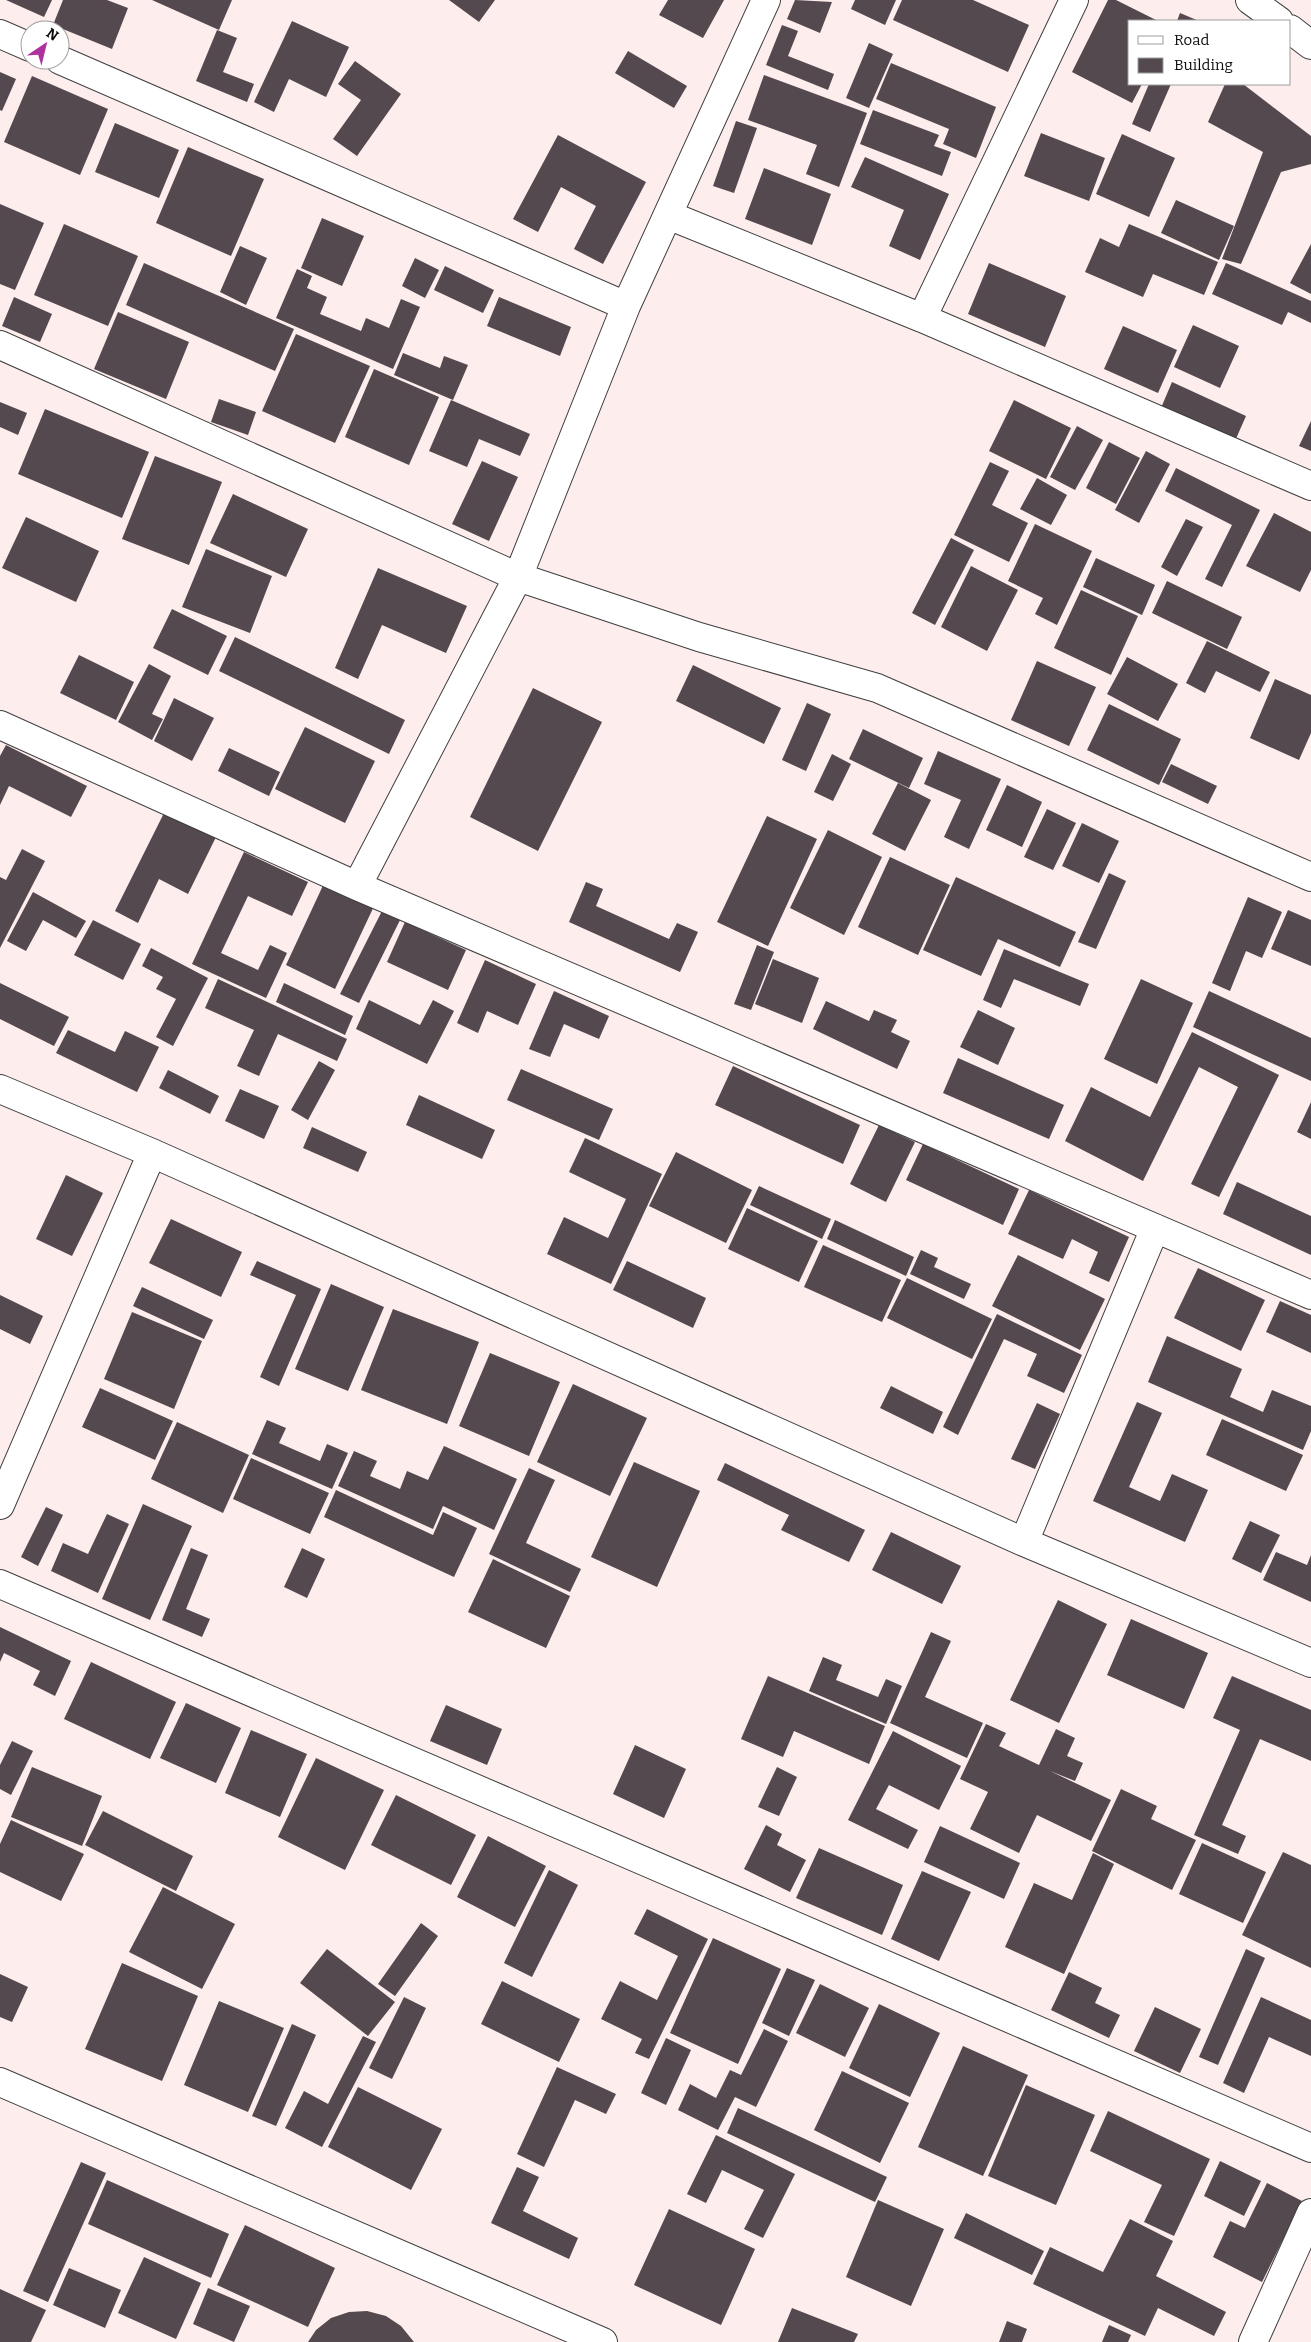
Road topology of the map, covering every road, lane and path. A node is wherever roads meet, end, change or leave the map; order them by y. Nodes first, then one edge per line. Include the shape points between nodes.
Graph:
1 (766, 0) edge
2 (1074, 0) edge
3 (1250, 0) edge
4 (1278, 20) edge
5 (1291, 30) edge
6 (0, 34) edge
7 (20, 43) edge
8 (1311, 45) edge
9 (70, 64) edge
10 (668, 215) junction
11 (626, 306) junction
12 (922, 318) junction
13 (0, 345) edge
14 (1311, 486) edge
15 (518, 577) junction
16 (0, 724) edge
17 (1311, 877) edge
18 (357, 886) junction
19 (0, 1088) edge
20 (152, 1153) junction
21 (1155, 1228) junction
22 (1311, 1295) edge
23 (0, 1506) edge
24 (1024, 1542) junction
25 (0, 1584) edge
26 (1311, 1663) edge
27 (0, 2082) edge
28 (1311, 2148) edge
29 (1311, 2213) edge
30 (603, 2342) edge
31 (1253, 2342) edge

1 - 10 street
2 - 12 street
3 - 4 street
5 - 8 street
6 - 7 street
9 - 11 street
10 - 11 street
10 - 12 street
11 - 15 street
12 - 14 street
13 - 15 street
15 - 17 street via 699,637 877,688
15 - 18 street
16 - 18 street
18 - 21 street
19 - 20 street
20 - 23 street
20 - 24 street
21 - 22 street
21 - 24 street
24 - 26 street
25 - 28 street
27 - 30 street
29 - 31 street

